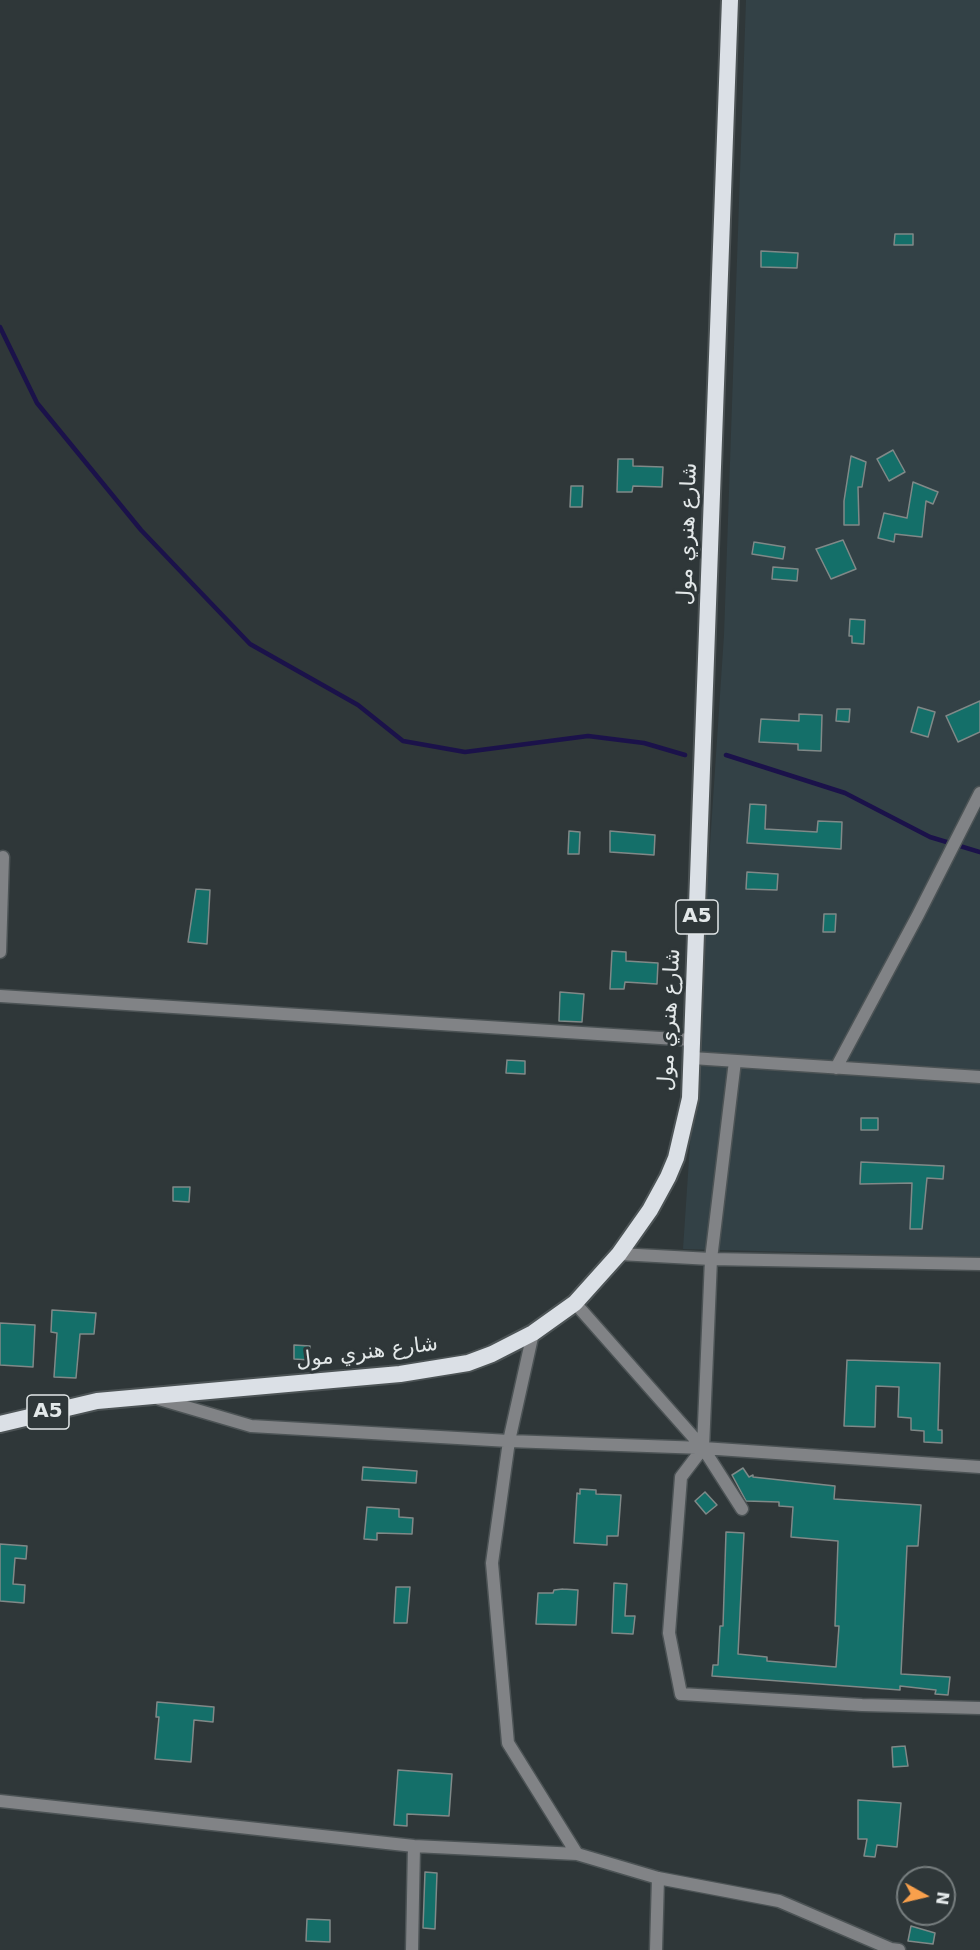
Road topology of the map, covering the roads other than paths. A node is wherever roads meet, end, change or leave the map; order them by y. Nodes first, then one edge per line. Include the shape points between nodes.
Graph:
1 (730, 0) edge
2 (980, 793) edge
3 (3, 857) dead end
4 (0, 952) edge
5 (0, 996) edge
6 (693, 1040) junction
7 (692, 1058) junction
8 (735, 1061) junction
9 (836, 1068) junction
10 (980, 1077) edge
11 (619, 1254) junction
12 (711, 1259) junction
13 (980, 1264) edge
14 (575, 1303) junction
15 (533, 1333) junction
16 (152, 1397) junction
17 (0, 1424) edge
18 (509, 1441) junction
19 (703, 1448) junction
20 (980, 1467) edge
21 (742, 1509) dead end
22 (980, 1708) edge
23 (0, 1801) edge
24 (414, 1846) junction
25 (577, 1854) junction
26 (658, 1878) junction
27 (412, 1950) edge
28 (656, 1950) edge
29 (891, 1950) edge
30 (899, 1950) edge

1 - 6 highway, شارع هنري مول / A5
2 - 9 street
3 - 4 street
5 - 6 street
6 - 7 highway, شارع هنري مول / A5
7 - 8 street
7 - 11 highway, شارع هنري مول / A5 via 690,1098 676,1158 650,1210
8 - 9 street
8 - 12 street
9 - 10 street
11 - 12 street
11 - 14 highway, شارع هنري مول / A5
12 - 13 street
12 - 19 street
14 - 15 highway, شارع هنري مول / A5
14 - 19 street
15 - 16 highway, شارع هنري مول / A5 via 492,1354 437,1369
15 - 18 street
16 - 17 highway, شارع هنري مول / A5 via 97,1401
16 - 18 street via 251,1426
18 - 19 street
18 - 25 street via 492,1563 507,1743
19 - 20 street
19 - 21 street
19 - 22 street via 681,1477 669,1633 681,1694
23 - 24 street
24 - 25 street
24 - 27 street
25 - 26 street
26 - 28 street
26 - 29 street via 779,1901
29 - 30 street

